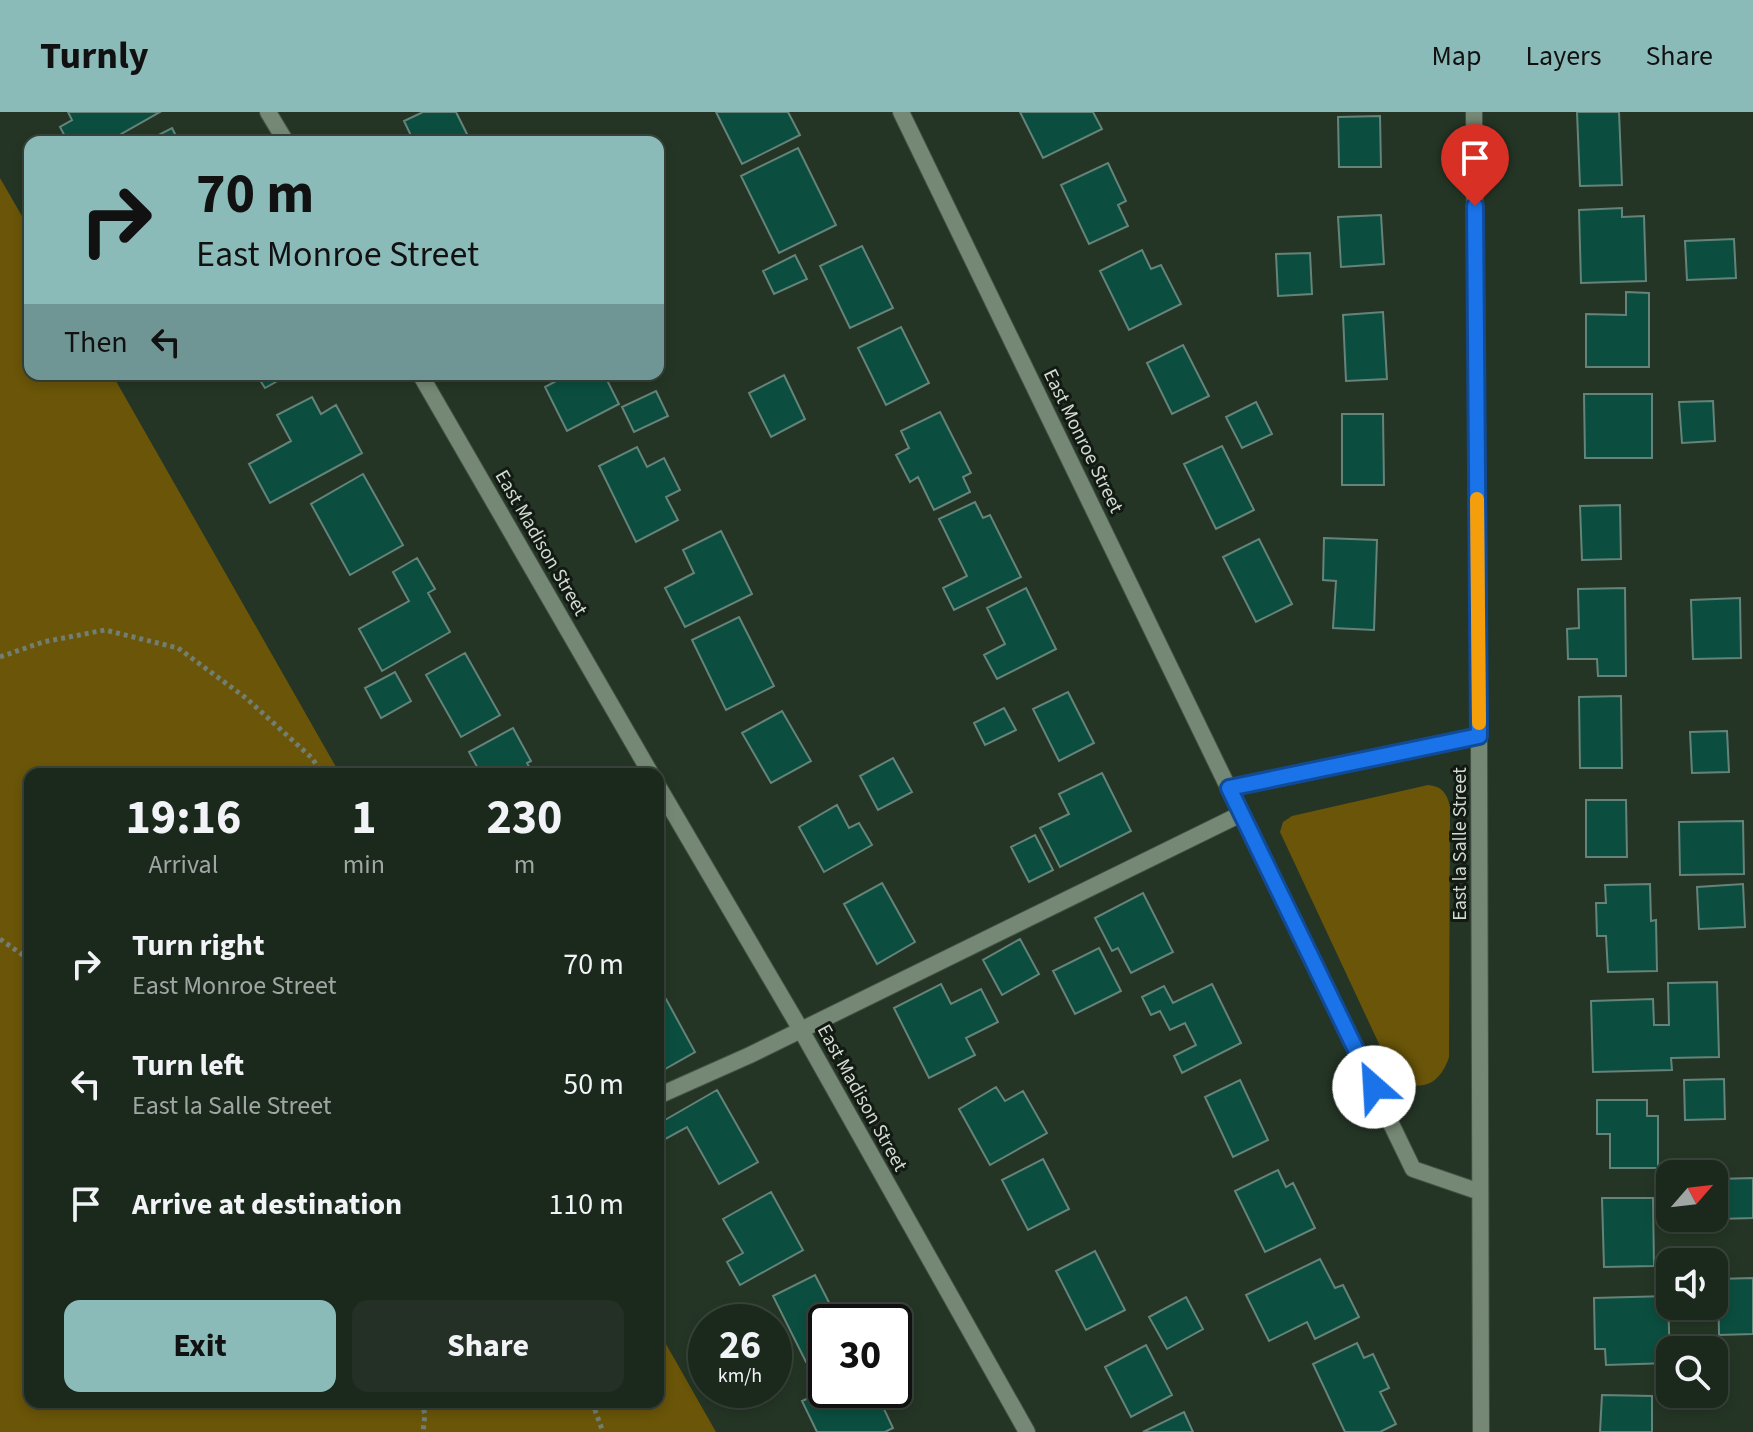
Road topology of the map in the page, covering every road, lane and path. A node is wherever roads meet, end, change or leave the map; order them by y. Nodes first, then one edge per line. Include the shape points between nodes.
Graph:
1 (268, 112) edge
2 (901, 112) edge
3 (1474, 112) edge
4 (282, 136) edge
5 (423, 380) edge
6 (0, 657) edge
7 (1479, 736) junction
8 (318, 768) edge
9 (648, 768) edge
10 (1229, 788) junction
11 (664, 796) edge
12 (1241, 814) junction
13 (0, 939) edge
14 (24, 956) edge
15 (801, 1030) junction
16 (664, 1093) edge
17 (1480, 1192) junction
18 (423, 1408) edge
19 (594, 1408) edge
20 (423, 1432) edge
21 (603, 1432) edge
22 (1027, 1432) edge
23 (1481, 1432) edge

1 - 4 street
2 - 10 street, East Monroe Street
3 - 7 street, East la Salle Street
5 - 9 street, East Madison Street
6 - 8 path via 105,630 178,648 246,698
7 - 10 street
7 - 17 street, East la Salle Street
10 - 12 street, East Monroe Street
11 - 15 street, East Madison Street
12 - 15 street
12 - 17 street, East Monroe Street via 1413,1169
13 - 14 path
15 - 16 street
15 - 22 street, East Madison Street
17 - 23 street, East la Salle Street
18 - 20 path
19 - 21 path

